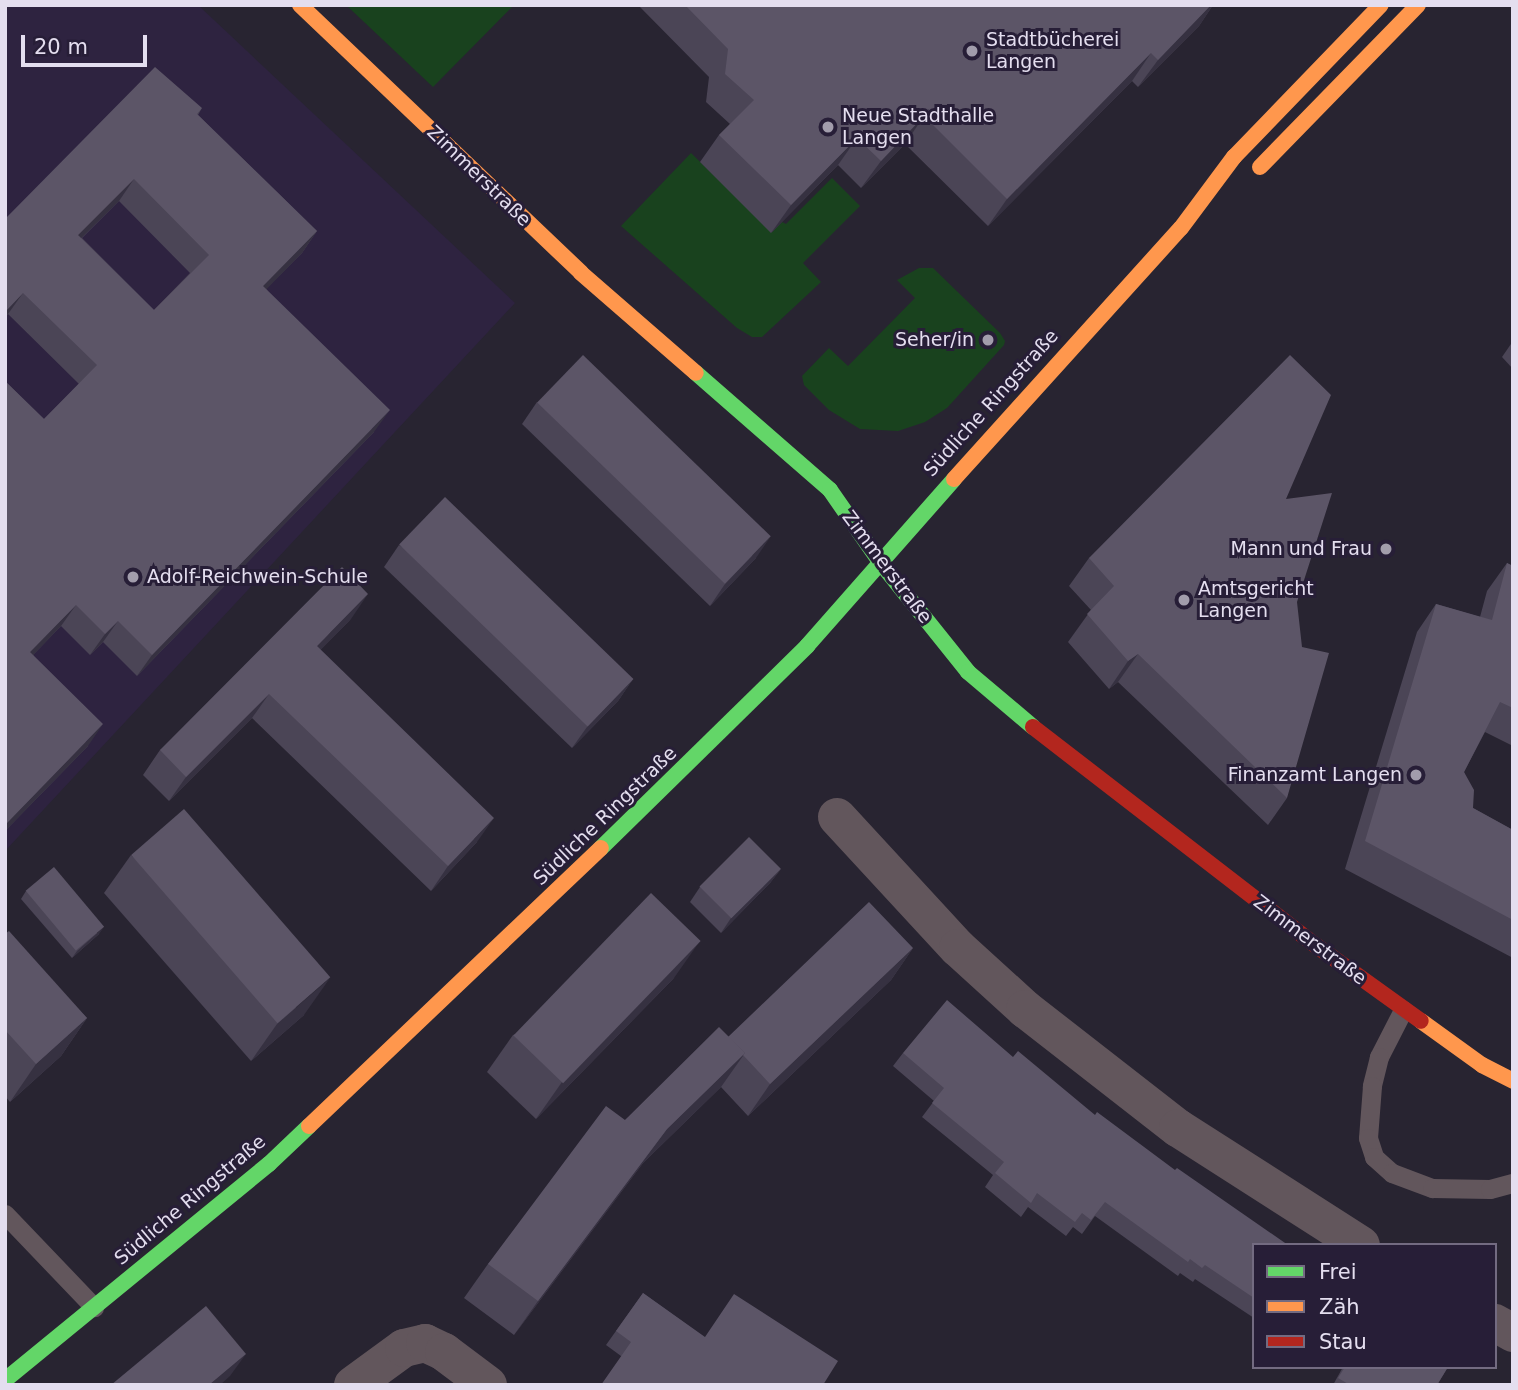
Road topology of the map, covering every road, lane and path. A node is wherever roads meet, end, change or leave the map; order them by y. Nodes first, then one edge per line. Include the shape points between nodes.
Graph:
1 (300, 5) edge
2 (1381, 5) edge
3 (1418, 5) edge
4 (1251, 176) dead end
5 (1226, 194) dead end
6 (1181, 228) junction
7 (880, 562) junction
8 (836, 817) dead end
9 (1403, 1010) junction
10 (1513, 1081) edge
11 (1513, 1183) edge
12 (5, 1214) edge
13 (1358, 1243) edge
14 (94, 1307) junction
15 (1497, 1324) edge
16 (1513, 1333) edge
17 (5, 1380) edge
18 (353, 1385) edge
19 (488, 1385) edge

1 - 7 main road, Zimmerstraße via 580,272 830,490
2 - 6 main road, Südliche Ringstraße via 1234,158
3 - 4 main road
5 - 6 main road, Südliche Ringstraße
6 - 7 main road, Südliche Ringstraße via 1060,356
7 - 9 main road, Zimmerstraße via 968,672 1057,746
7 - 14 main road, Südliche Ringstraße via 807,646 700,754 405,1037 269,1164
8 - 13 street via 958,948 1025,1009 1178,1128
9 - 10 main road, Zimmerstraße
9 - 11 lane via 1379,1057 1372,1086 1368,1138 1374,1157 1392,1173 1432,1188 1490,1189
12 - 14 lane
14 - 17 main road, Südliche Ringstraße
15 - 16 street
18 - 19 street via 404,1348 425,1343

